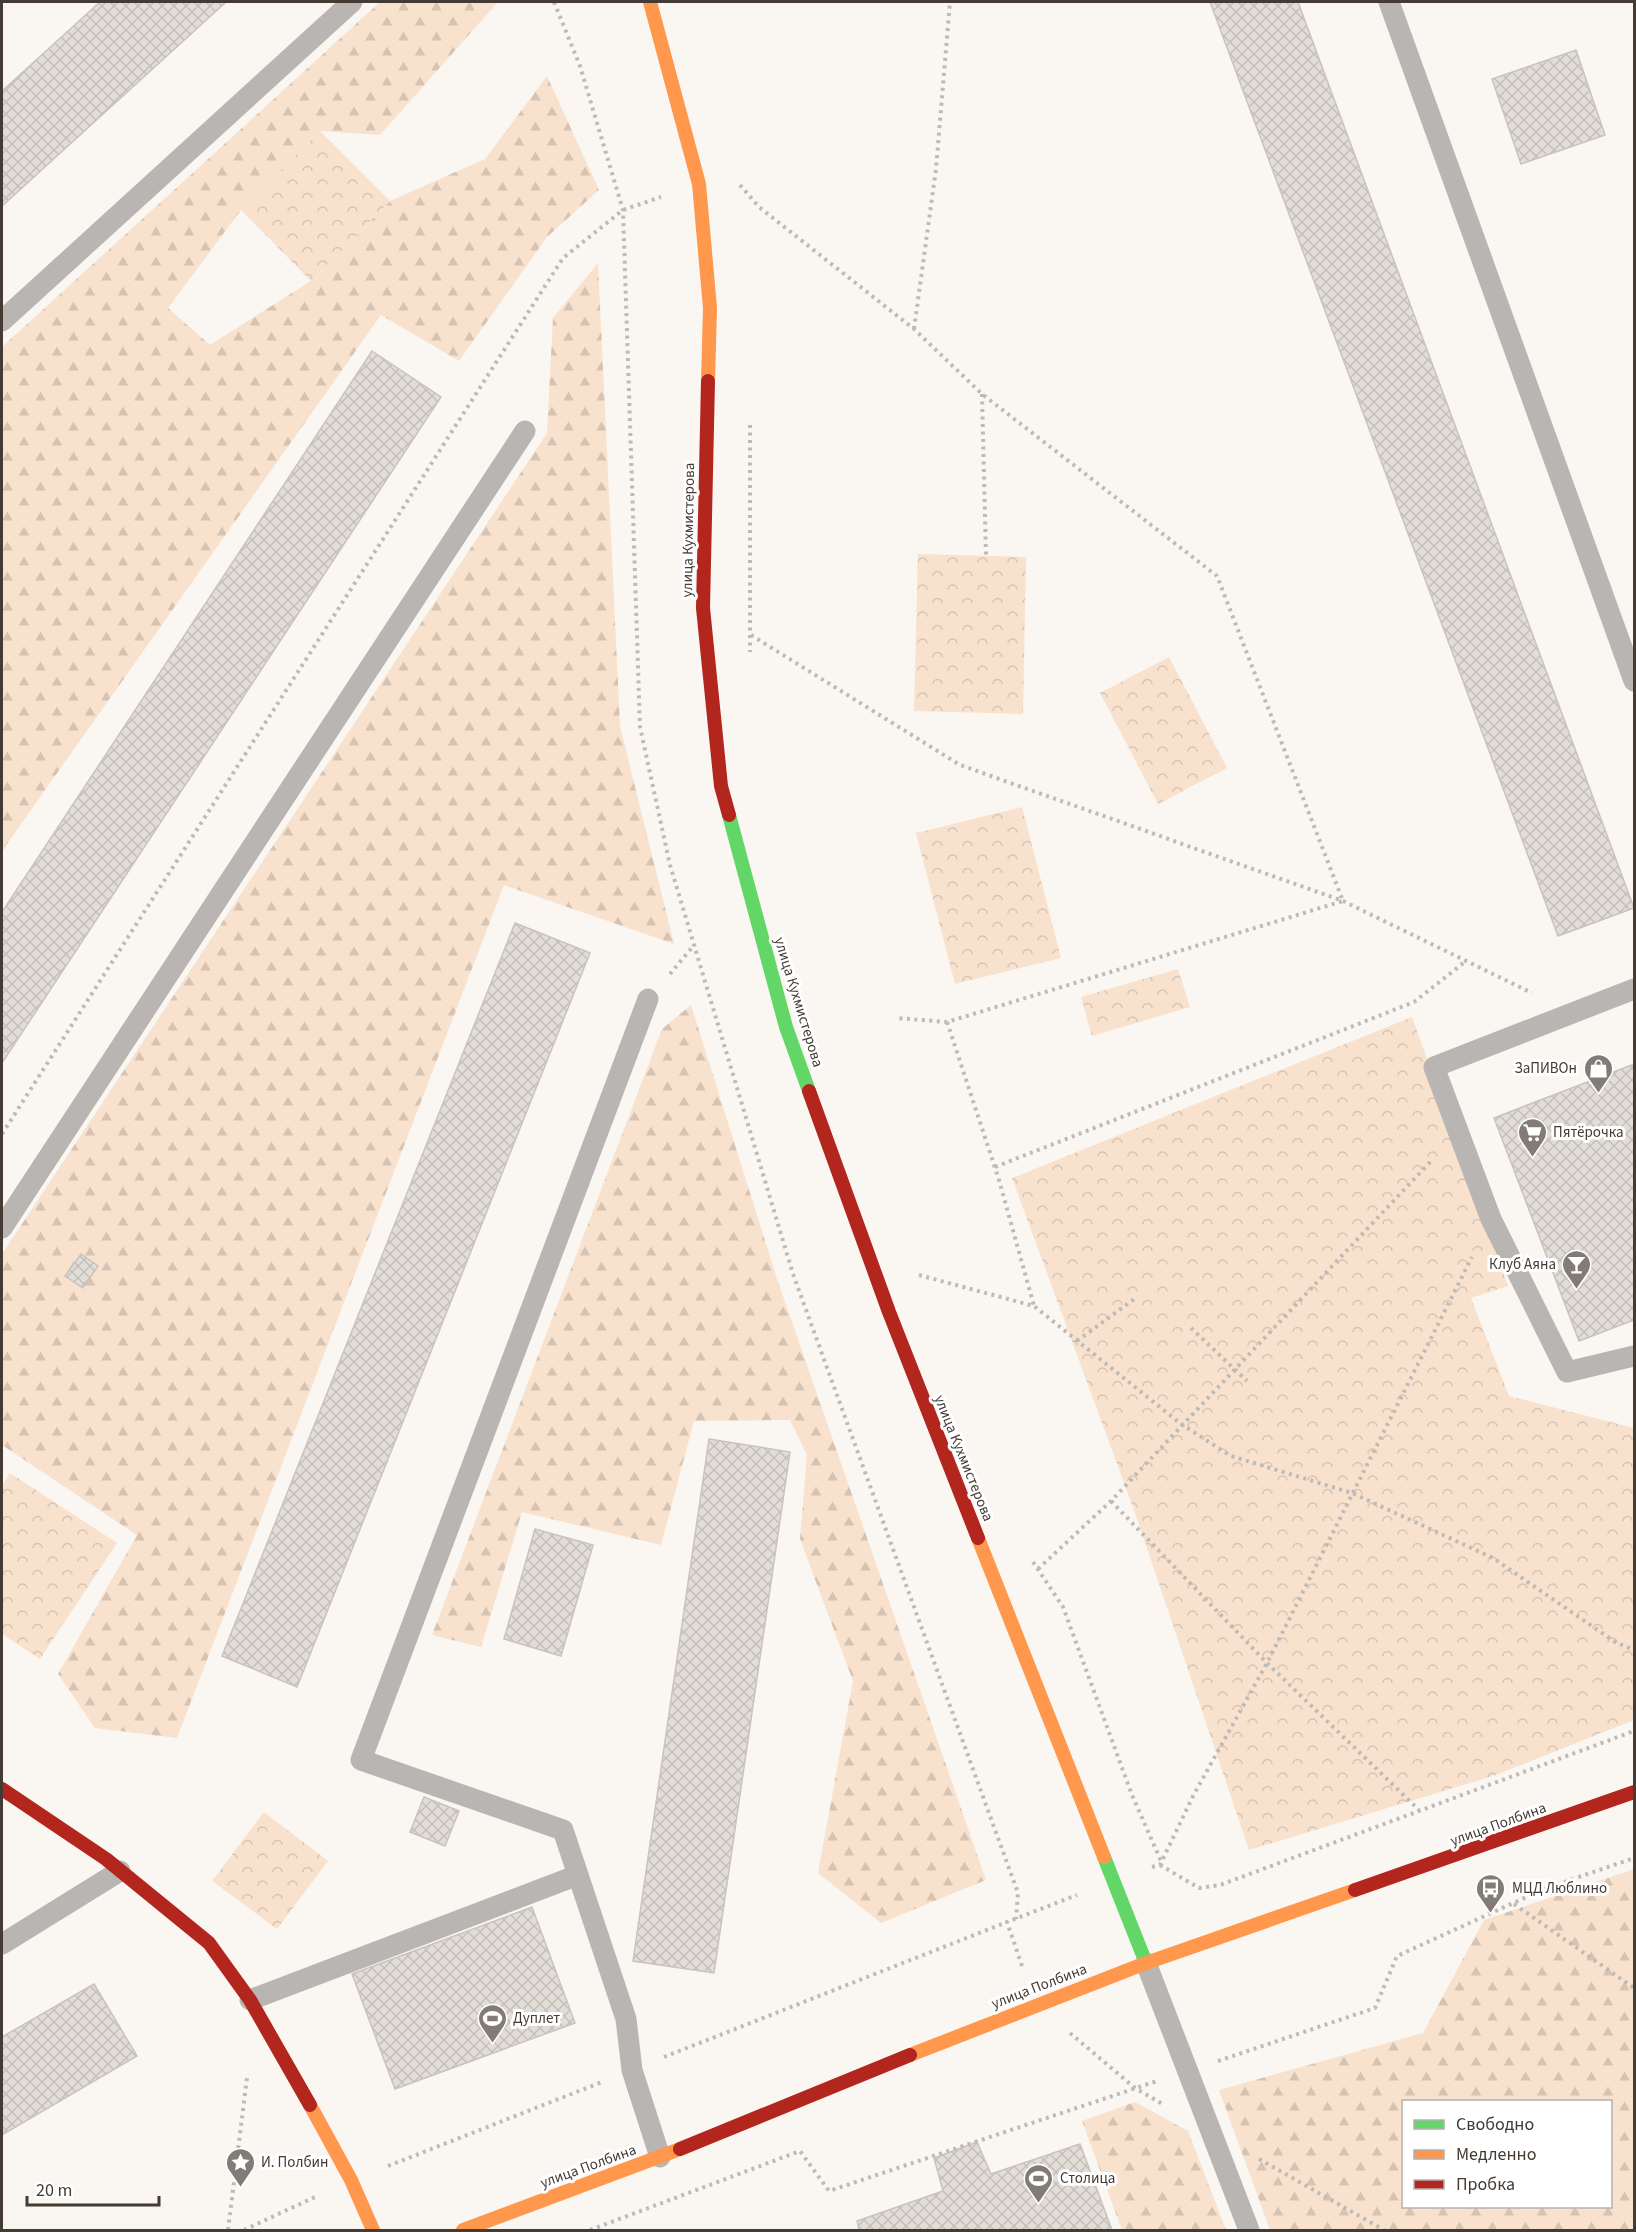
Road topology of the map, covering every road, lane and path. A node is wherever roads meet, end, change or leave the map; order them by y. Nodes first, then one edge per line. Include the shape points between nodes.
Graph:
1 (352, 2) edge
2 (554, 2) edge
3 (650, 2) edge
4 (950, 2) edge
5 (1389, 2) edge
6 (623, 210) dead end
7 (2, 321) edge
8 (914, 329) dead end
9 (982, 394) dead end
10 (750, 417) dead end
11 (525, 432) dead end
12 (986, 556) dead end
13 (750, 635) junction
14 (750, 655) dead end
15 (1635, 681) edge
16 (1466, 961) junction
17 (1635, 989) edge
18 (648, 999) dead end
19 (1574, 1013) junction
20 (947, 1022) dead end
21 (1458, 1133) junction
22 (995, 1167) junction
23 (1491, 1219) junction
24 (2, 1228) edge
25 (907, 1272) dead end
26 (1137, 1297) dead end
27 (1034, 1306) junction
28 (1191, 1328) dead end
29 (1077, 1341) junction
30 (1635, 1356) edge
31 (1233, 1370) junction
32 (1247, 1381) dead end
33 (1181, 1424) junction
34 (1352, 1492) junction
35 (1111, 1501) junction
36 (1031, 1560) dead end
37 (1038, 1569) junction
38 (1635, 1650) edge
39 (1267, 1663) junction
40 (1635, 1731) edge
41 (2, 1789) edge
42 (1635, 1792) edge
43 (1419, 1810) junction
44 (1635, 1858) edge
45 (1160, 1863) junction
46 (120, 1871) junction
47 (578, 1875) junction
48 (1113, 1881) junction
49 (1513, 1903) junction
50 (1007, 1922) junction
51 (2, 1944) edge
52 (1146, 1963) junction
53 (1635, 1988) edge
54 (250, 2000) junction
55 (1036, 2004) junction
56 (248, 2069) dead end
57 (633, 2070) junction
58 (1188, 2071) junction
59 (660, 2157) junction
60 (351, 2180) junction
61 (228, 2230) edge
62 (244, 2230) edge
63 (373, 2230) edge
64 (463, 2230) edge
65 (590, 2230) edge
66 (1249, 2230) edge

1 - 7 lane
2 - 6 path via 580,66
3 - 48 street, улица Кухмистерова via 699,184 710,308 703,608 721,786 786,1027 889,1312
4 - 8 path via 936,169
5 - 15 lane
9 - 12 path
10 - 13 path
11 - 24 lane
13 - 14 path
13 - 16 path via 960,765 1343,901
16 - 19 path
16 - 22 path via 1414,1002
17 - 19 lane
18 - 47 lane via 361,1760 564,1830
19 - 21 lane via 1434,1067
20 - 22 path
21 - 23 lane
21 - 31 path
22 - 27 path
23 - 30 lane via 1567,1372
23 - 34 path
25 - 27 path
26 - 29 path
27 - 29 path
28 - 31 path
29 - 33 path
31 - 32 path
31 - 33 path
33 - 34 path via 1231,1456
33 - 35 path
34 - 38 path via 1493,1558 1615,1642
34 - 39 path
35 - 37 path
35 - 39 path
36 - 37 path
37 - 45 path via 1063,1607
39 - 43 path
39 - 45 path
40 - 43 path
41 - 46 street
42 - 52 street, улица Полбина
43 - 45 path via 1220,1885 1199,1888
44 - 49 path
45 - 48 path
46 - 51 lane
46 - 54 street via 209,1943
47 - 54 lane
47 - 57 lane via 626,2019
48 - 50 path
48 - 52 street, улица Кухмистерова
49 - 53 path
49 - 58 path via 1397,1956 1375,2008
50 - 55 path
50 - 57 path
52 - 55 street, улица Полбина
52 - 58 lane
54 - 60 street
55 - 59 street, улица Полбина
56 - 61 path
57 - 59 lane
57 - 60 path
58 - 65 path via 829,2191 800,2151
58 - 66 lane
59 - 64 street, улица Полбина
60 - 62 path
60 - 63 street

